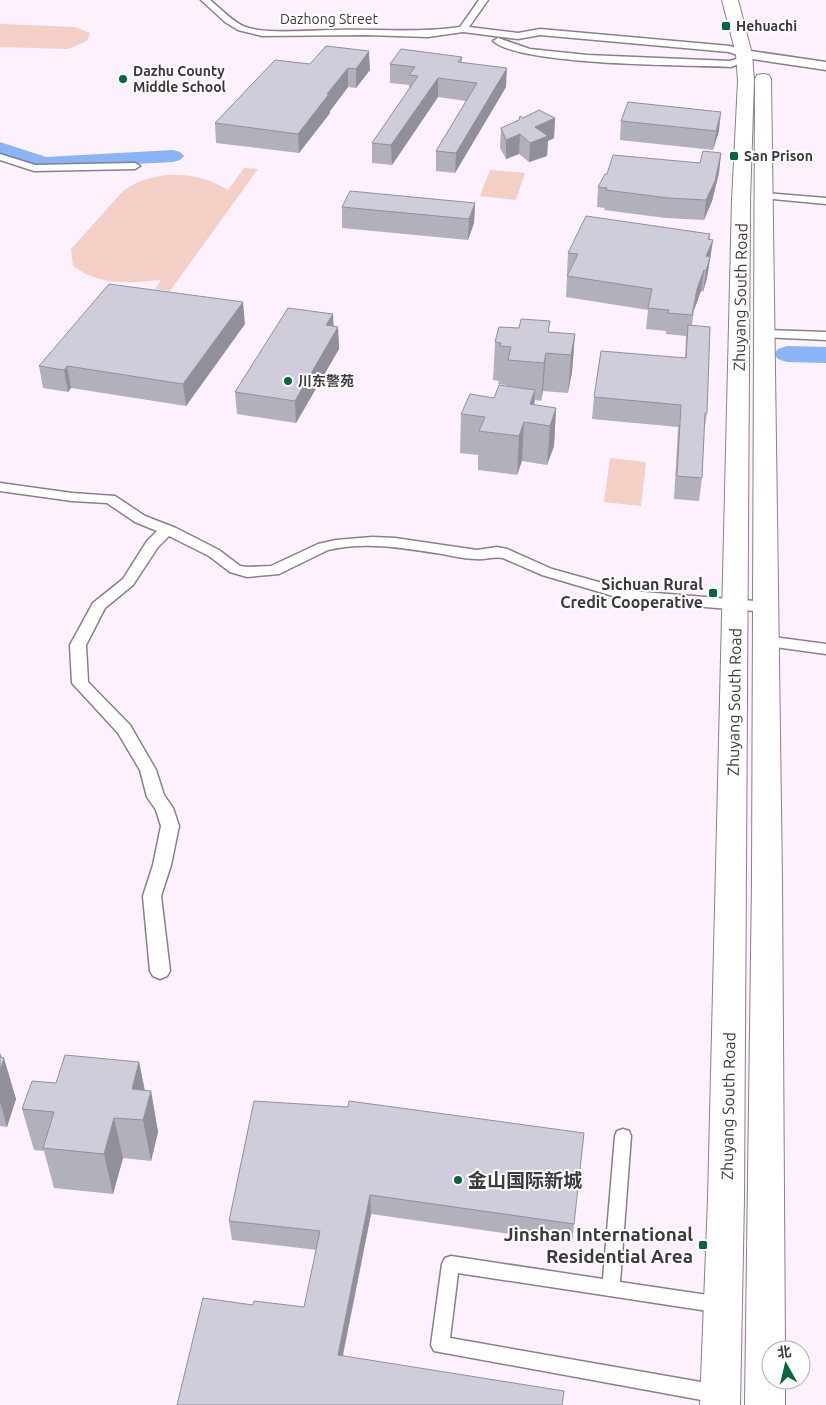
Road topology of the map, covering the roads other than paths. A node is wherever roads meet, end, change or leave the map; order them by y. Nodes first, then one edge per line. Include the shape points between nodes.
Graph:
1 (205, 0) edge
2 (484, 0) edge
3 (730, 0) edge
4 (463, 29) junction
5 (754, 54) junction
6 (826, 66) edge
7 (826, 71) edge
8 (0, 157) edge
9 (135, 166) dead end
10 (765, 196) junction
11 (826, 201) edge
12 (765, 334) junction
13 (826, 336) edge
14 (0, 487) edge
15 (167, 529) junction
16 (736, 604) junction
17 (766, 607) junction
18 (766, 641) junction
19 (826, 649) edge
20 (160, 971) dead end
21 (623, 1136) dead end
22 (611, 1288) junction
23 (723, 1305) junction
24 (720, 1400) edge
25 (765, 1405) edge

1 - 4 street, Dazhong Street via 228,20 262,33 428,34
2 - 4 street
3 - 5 highway, Zhuyang South Road
4 - 5 street via 518,36 540,32 721,48
4 - 5 street via 529,52 587,58 731,64
5 - 6 main road
5 - 7 main road
5 - 10 highway, Zhuyang South Road
5 - 16 highway, Zhuyang South Road via 746,81 741,200
8 - 9 street via 34,168
10 - 11 street
10 - 12 highway, Zhuyang South Road
12 - 13 street
12 - 17 highway, Zhuyang South Road
14 - 15 street via 110,499 140,519
15 - 16 street via 214,553 235,569 247,572 274,571 323,548 380,541 476,556 497,552 507,554 547,572 630,596
15 - 20 street via 152,544 128,582 98,606 78,645 80,683 124,729 148,770 170,826 152,896
16 - 17 street
16 - 23 highway, Zhuyang South Road
17 - 18 highway, Zhuyang South Road
18 - 19 street
18 - 25 highway, Zhuyang South Road
21 - 22 street
22 - 23 street
22 - 24 street via 450,1264 440,1345
23 - 24 highway, Zhuyang South Road

